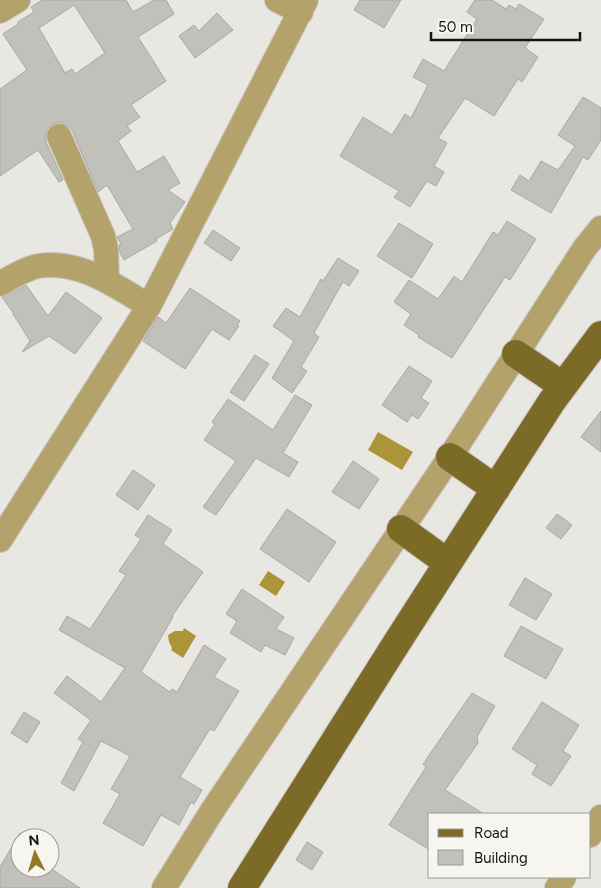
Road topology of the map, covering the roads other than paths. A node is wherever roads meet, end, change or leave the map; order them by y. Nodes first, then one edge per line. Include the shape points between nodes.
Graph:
1 (18, 0) edge
2 (277, 0) edge
3 (303, 6) edge
4 (0, 12) edge
5 (59, 136) dead end
6 (601, 228) edge
7 (107, 281) junction
8 (0, 284) edge
9 (148, 306) junction
10 (601, 335) edge
11 (516, 354) junction
12 (564, 386) junction
13 (450, 457) junction
14 (496, 489) junction
15 (401, 529) junction
16 (0, 540) edge
17 (448, 564) junction
18 (601, 817) edge
19 (591, 833) edge
20 (164, 888) edge
21 (242, 888) edge

1 - 4 street
2 - 3 street
3 - 9 street
5 - 7 street via 103,236
6 - 11 street
7 - 8 street via 64,266 37,266
7 - 9 street
9 - 16 street
10 - 12 main road
11 - 12 main road
11 - 13 street
12 - 14 main road
13 - 14 main road
13 - 15 street
14 - 17 main road
15 - 17 main road
15 - 20 street
17 - 21 main road
18 - 19 street

